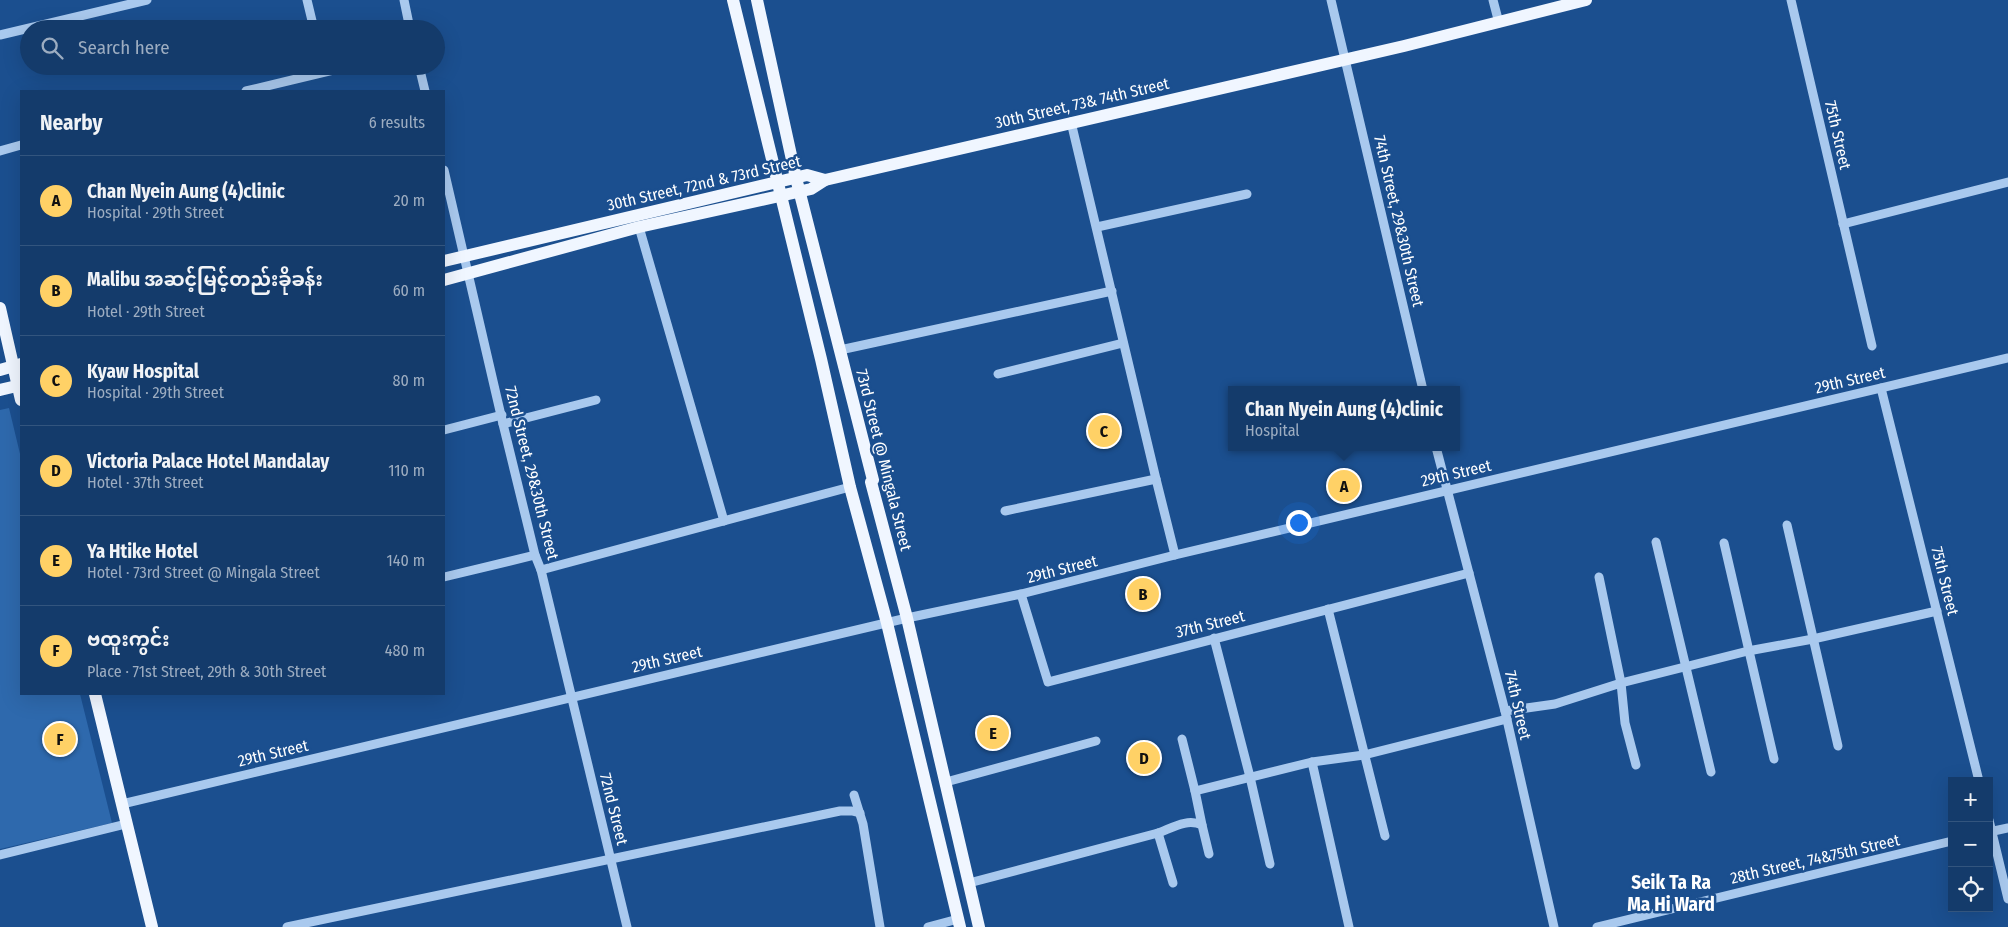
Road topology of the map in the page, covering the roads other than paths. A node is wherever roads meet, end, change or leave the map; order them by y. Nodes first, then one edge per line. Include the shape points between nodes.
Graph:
1 (147, 0) edge
2 (307, 0) edge
3 (404, 0) edge
4 (734, 0) edge
5 (756, 0) edge
6 (1332, 0) edge
7 (1493, 0) edge
8 (1586, 0) edge
9 (1792, 0) edge
10 (63, 20) edge
11 (312, 20) edge
12 (408, 20) edge
13 (1499, 22) junction
14 (20, 30) edge
15 (0, 35) edge
16 (1346, 59) junction
17 (303, 75) edge
18 (421, 75) edge
19 (250, 90) edge
20 (425, 90) edge
21 (1071, 122) junction
22 (20, 145) edge
23 (0, 150) edge
24 (445, 174) edge
25 (796, 178) junction
26 (825, 180) junction
27 (2008, 182) edge
28 (777, 183) junction
29 (799, 192) junction
30 (1247, 194) dead end
31 (780, 196) junction
32 (1843, 224) junction
33 (639, 227) junction
34 (1097, 227) junction
35 (464, 256) junction
36 (445, 261) edge
37 (468, 274) junction
38 (445, 280) edge
39 (1112, 291) junction
40 (0, 308) edge
41 (1123, 343) junction
42 (1872, 346) dead end
43 (840, 350) junction
44 (2008, 358) edge
45 (17, 365) edge
46 (0, 370) edge
47 (998, 374) dead end
48 (19, 386) edge
49 (1422, 386) edge
50 (1881, 388) junction
51 (0, 390) edge
52 (596, 400) dead end
53 (502, 420) junction
54 (445, 430) edge
55 (1437, 451) edge
56 (1156, 480) junction
57 (850, 487) junction
58 (1447, 491) junction
59 (1005, 511) dead end
60 (724, 521) junction
61 (1787, 525) dead end
62 (1656, 542) dead end
63 (1724, 544) dead end
64 (535, 555) junction
65 (1175, 555) junction
66 (541, 570) junction
67 (1469, 573) junction
68 (445, 577) edge
69 (1598, 577) dead end
70 (1021, 594) junction
71 (1328, 609) junction
72 (1937, 611) junction
73 (906, 618) junction
74 (887, 623) junction
75 (1214, 638) junction
76 (1813, 639) junction
77 (1748, 651) junction
78 (1686, 667) junction
79 (1621, 683) junction
80 (95, 695) edge
81 (571, 698) junction
82 (1506, 715) junction
83 (1182, 739) dead end
84 (1096, 741) dead end
85 (1838, 746) dead end
86 (1364, 755) junction
87 (1774, 759) dead end
88 (1312, 762) junction
89 (1636, 765) dead end
90 (1712, 772) dead end
91 (1250, 777) junction
92 (1979, 777) edge
93 (946, 782) junction
94 (1195, 791) junction
95 (854, 795) dead end
96 (122, 804) junction
97 (860, 813) junction
98 (126, 824) junction
99 (1202, 825) junction
100 (2008, 828) edge
101 (1993, 832) edge
102 (1158, 833) junction
103 (1385, 836) dead end
104 (1993, 840) edge
105 (1948, 842) edge
106 (1209, 854) dead end
107 (0, 855) edge
108 (610, 858) junction
109 (1270, 864) dead end
110 (969, 883) junction
111 (1173, 883) dead end
112 (2008, 900) edge
113 (959, 923) edge
114 (152, 927) edge
115 (287, 927) edge
116 (627, 927) edge
117 (880, 927) edge
118 (928, 927) edge
119 (979, 927) edge
120 (1349, 927) edge
121 (1554, 927) edge
122 (1597, 927) edge

1 - 10 street
2 - 11 street
3 - 12 street
4 - 28 main road
5 - 25 main road, 73rd Street @ Mingala Street
6 - 16 street, 74th Street, 29&30th Street
7 - 13 street
8 - 13 main road, 30th Street, 73& 74th Street
9 - 32 street, 75th Street
13 - 16 main road, 30th Street, 73& 74th Street
14 - 15 street
16 - 21 main road, 30th Street, 73& 74th Street
16 - 49 street, 74th Street, 29&30th Street
17 - 19 street
18 - 20 street
21 - 26 main road, 30th Street, 73& 74th Street
21 - 34 street
22 - 23 street
24 - 35 street
25 - 26 main road, 30th Street, 72nd & 73rd Street via 807,176
25 - 28 main road, 30th Street, 72nd & 73rd Street
25 - 29 main road, 73rd Street @ Mingala Street
26 - 29 main road, 30th Street, 72nd & 73rd Street
27 - 32 street
28 - 31 main road
28 - 35 main road, 30th Street, 72nd & 73rd Street
29 - 31 main road, 30th Street, 72nd & 73rd Street
29 - 43 main road, 73rd Street @ Mingala Street
30 - 34 street
31 - 33 main road, 30th Street, 72nd & 73rd Street
31 - 57 main road
32 - 42 street, 75th Street
33 - 37 main road, 30th Street, 72nd & 73rd Street
33 - 60 street
34 - 39 street
35 - 36 main road, 30th Street, 72nd & 73rd Street
35 - 37 street, 72nd Street, 29&30th Street
37 - 38 main road, 30th Street, 72nd & 73rd Street
37 - 53 street, 72nd Street, 29&30th Street
39 - 41 street
39 - 43 street
40 - 45 main road
41 - 47 street
41 - 56 street
43 - 73 main road, 73rd Street @ Mingala Street
44 - 50 street, 29th Street
45 - 46 main road
45 - 48 main road
48 - 51 main road
50 - 58 street, 29th Street
50 - 72 street, 75th Street
52 - 53 street
53 - 54 street
53 - 64 street, 72nd Street, 29&30th Street
55 - 58 street
56 - 59 street
56 - 65 street
57 - 60 street
57 - 74 main road
58 - 65 street, 29th Street
58 - 67 street, 74th Street
60 - 66 street
61 - 76 street
62 - 78 street
63 - 77 street
64 - 66 street, 72nd Street, 29&30th Street
64 - 68 street
65 - 70 street, 29th Street
66 - 81 street, 72nd Street, 29&30th Street
67 - 71 street, 37th Street
67 - 82 street, 74th Street
69 - 79 street
70 - 73 street, 29th Street
70 - 75 street, 37th Street via 1048,682
71 - 75 street, 37th Street
71 - 86 street
72 - 76 street
72 - 92 street, 75th Street
73 - 74 street, 29th Street
73 - 93 main road, 73rd Street @ Mingala Street
74 - 81 street, 29th Street
74 - 113 main road
75 - 91 street
76 - 77 street
76 - 85 street
77 - 78 street
77 - 87 street
78 - 79 street
78 - 90 street
79 - 82 street via 1555,704
79 - 89 street via 1625,723
80 - 96 main road
81 - 96 street, 29th Street
81 - 108 street, 72nd Street
82 - 86 street
82 - 121 street, 74th Street
83 - 94 street
84 - 93 street
86 - 88 street
86 - 103 street
88 - 91 street
88 - 120 street
91 - 94 street
91 - 109 street
93 - 110 main road, 73rd Street @ Mingala Street
94 - 99 street
95 - 97 street
96 - 98 main road
97 - 108 street via 840,811
97 - 117 street
98 - 107 street
98 - 114 main road
99 - 102 street via 1194,821
99 - 106 street
100 - 101 street
102 - 110 street
102 - 111 street
104 - 112 street
105 - 122 street, 28th Street, 74&75th Street
108 - 115 street
108 - 116 street, 72nd Street
110 - 119 main road, 73rd Street @ Mingala Street
113 - 118 street

